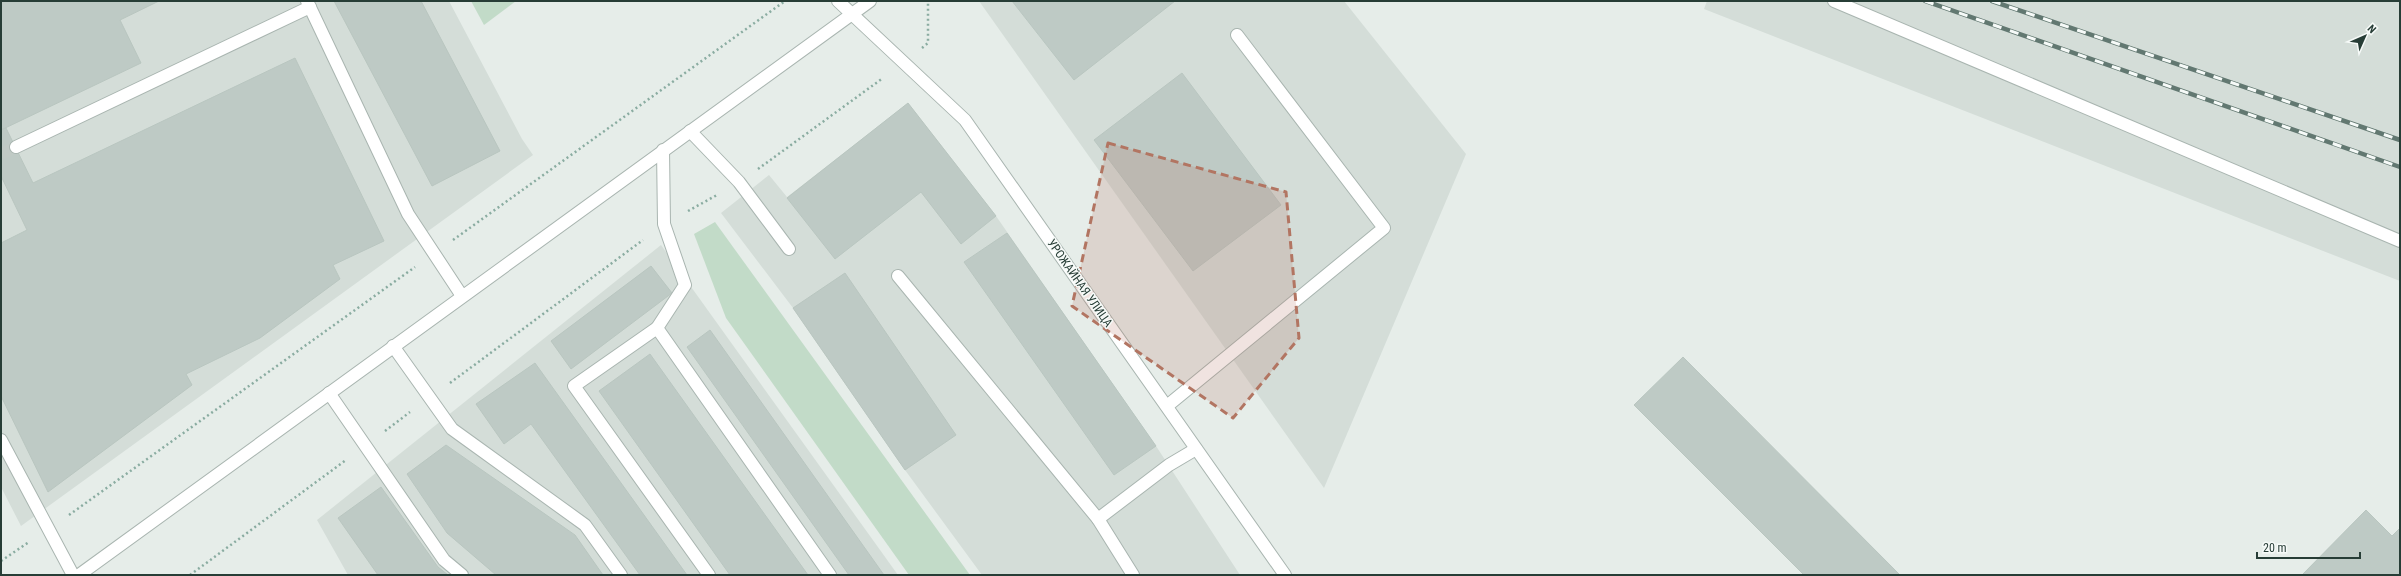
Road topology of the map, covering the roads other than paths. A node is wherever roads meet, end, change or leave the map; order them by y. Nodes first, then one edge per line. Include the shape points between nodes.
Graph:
1 (838, 1) edge
2 (870, 1) edge
3 (1834, 1) edge
4 (308, 4) edge
5 (851, 14) junction
6 (1237, 35) dead end
7 (690, 131) junction
8 (16, 146) tunnel mouth
9 (663, 150) junction
10 (2400, 241) edge
11 (790, 249) dead end
12 (898, 276) dead end
13 (462, 296) junction
14 (658, 328) junction
15 (393, 346) junction
16 (329, 393) junction
17 (1167, 406) junction
18 (1, 440) edge
19 (1196, 448) junction
20 (1098, 519) junction
21 (73, 575) edge
22 (79, 575) edge
23 (462, 575) edge
24 (621, 575) edge
25 (708, 575) edge
26 (830, 575) edge
27 (1133, 575) edge
28 (1285, 575) edge

1 - 5 street, УРОЖАЙНАЯ УЛИЦА
2 - 5 street
3 - 10 street
4 - 8 street
4 - 13 street via 408,214
5 - 7 street
5 - 17 street, УРОЖАЙНАЯ УЛИЦА via 965,120
6 - 17 street via 1384,228
7 - 9 street
7 - 11 street via 739,182
9 - 13 street
9 - 14 street via 664,224 684,285
12 - 20 street
13 - 15 street
14 - 25 street via 574,386
14 - 26 street
15 - 16 street
15 - 24 street via 452,429 585,525
16 - 22 street
16 - 23 street via 444,560
17 - 19 street, УРОЖАЙНАЯ УЛИЦА
18 - 21 street
19 - 20 street via 1169,465
19 - 28 street, УРОЖАЙНАЯ УЛИЦА
20 - 27 street

